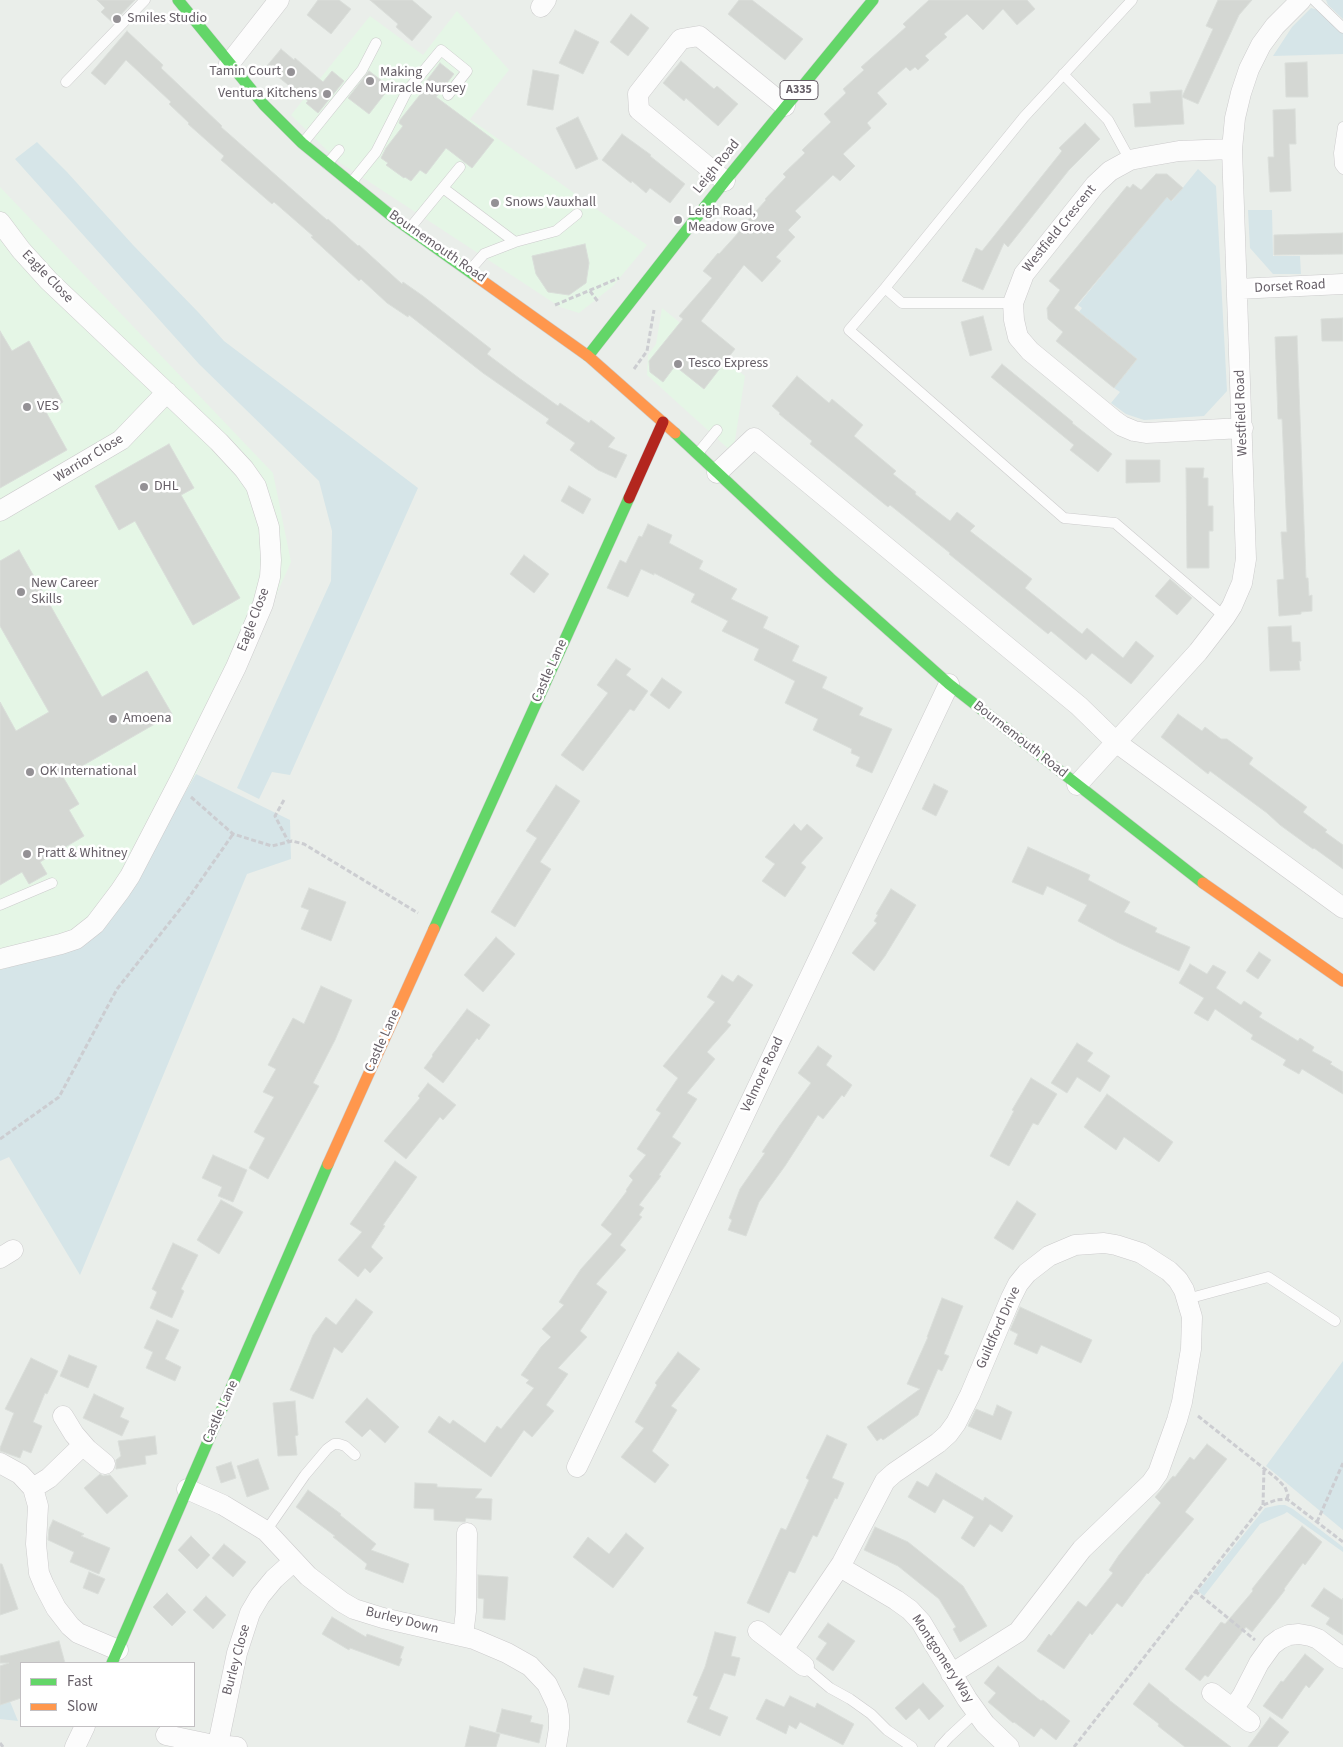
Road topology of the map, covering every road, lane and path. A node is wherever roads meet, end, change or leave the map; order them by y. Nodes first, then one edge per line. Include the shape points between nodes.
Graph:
1 (145, 0) edge
2 (178, 0) edge
3 (278, 0) edge
4 (873, 0) edge
5 (1132, 0) edge
6 (1301, 0) edge
7 (1314, 0) edge
8 (1343, 28) edge
9 (376, 43) dead end
10 (229, 64) junction
11 (1063, 74) junction
12 (66, 82) dead end
13 (448, 95) dead end
14 (785, 106) junction
15 (1343, 127) edge
16 (302, 143) junction
17 (1232, 148) junction
18 (339, 150) dead end
19 (1130, 160) junction
20 (326, 164) junction
21 (460, 167) dead end
22 (1343, 169) edge
23 (725, 181) junction
24 (351, 184) junction
25 (443, 188) junction
26 (576, 214) dead end
27 (0, 222) edge
28 (409, 228) junction
29 (515, 242) junction
30 (470, 271) junction
31 (624, 276) dead end
32 (1343, 284) edge
33 (885, 288) junction
34 (1237, 289) junction
35 (590, 290) junction
36 (599, 303) dead end
37 (1013, 303) junction
38 (654, 307) dead end
39 (562, 310) dead end
40 (588, 356) junction
41 (621, 385) junction
42 (167, 392) junction
43 (663, 422) junction
44 (1243, 428) junction
45 (717, 430) dead end
46 (697, 453) junction
47 (717, 472) junction
48 (0, 511) edge
49 (1225, 617) junction
50 (949, 684) junction
51 (1116, 743) junction
52 (177, 785) junction
53 (1077, 786) junction
54 (284, 800) dead end
55 (233, 834) junction
56 (288, 842) junction
57 (52, 883) dead end
58 (0, 904) edge
59 (1343, 908) edge
60 (437, 921) junction
61 (0, 959) edge
62 (1343, 982) edge
63 (0, 1139) edge
64 (1187, 1299) junction
65 (1335, 1321) dead end
66 (1182, 1403) junction
67 (63, 1416) dead end
68 (83, 1445) junction
69 (355, 1455) dead end
70 (0, 1462) edge
71 (1343, 1463) edge
72 (106, 1464) dead end
73 (577, 1467) dead end
74 (1264, 1468) junction
75 (33, 1488) junction
76 (187, 1489) junction
77 (1287, 1499) junction
78 (1263, 1505) junction
79 (1317, 1522) junction
80 (266, 1531) junction
81 (467, 1533) dead end
82 (1343, 1542) edge
83 (294, 1561) junction
84 (840, 1567) junction
85 (1195, 1591) junction
86 (758, 1631) dead end
87 (463, 1636) junction
88 (783, 1650) junction
89 (1268, 1651) junction
90 (115, 1656) edge
91 (1343, 1658) edge
92 (804, 1666) joint
93 (951, 1674) junction
94 (1212, 1693) dead end
95 (1233, 1709) junction
96 (976, 1712) junction
97 (1250, 1722) dead end
98 (85, 1727) edge
99 (166, 1735) dead end
100 (0, 1743) edge
101 (228, 1746) edge
102 (3, 1747) edge
103 (75, 1747) edge
104 (556, 1747) edge
105 (912, 1747) edge
106 (940, 1747) edge
107 (1009, 1747) edge
108 (1074, 1747) edge

1 - 12 lane
2 - 10 street, Bournemouth Road
3 - 10 street via 266,27
4 - 14 street, Leigh Road / A335
5 - 11 lane
6 - 17 street, Westfield Road via 1276,26 1249,68 1235,118
7 - 8 lane
9 - 16 lane via 362,70
10 - 16 street, Bournemouth Road
11 - 19 lane via 1108,120
11 - 33 lane
13 - 24 lane via 467,71 441,50 407,91 376,152
14 - 23 street, Leigh Road / A335
14 - 23 street via 699,36 680,39 638,94 639,110
15 - 22 lane via 1339,153
16 - 20 street, Bournemouth Road
17 - 19 street, Westfield Crescent via 1179,151
17 - 34 street, Westfield Road
18 - 20 lane
19 - 37 street, Westfield Crescent via 1110,171 1090,192 1024,274
20 - 24 street, Bournemouth Road
21 - 25 lane
23 - 40 street, Leigh Road / A335
24 - 28 street, Bournemouth Road
25 - 28 lane
25 - 29 lane
26 - 29 lane via 556,231
27 - 42 street, Eagle Close via 49,281
28 - 30 street, Bournemouth Road
29 - 30 lane via 484,254
30 - 40 street, Bournemouth Road
31 - 35 path
32 - 34 street, Dorset Road
33 - 37 lane via 902,303
33 - 49 lane via 849,330 1064,518 1115,523
34 - 44 street, Westfield Road
35 - 36 path
35 - 39 path via 554,305
37 - 44 street, Westfield Crescent via 1018,337 1030,351 1114,422 1146,433
38 - 41 path via 647,351
40 - 41 street, Bournemouth Road
41 - 43 street, Bournemouth Road
42 - 48 street, Warrior Close via 121,440
42 - 52 street, Eagle Close via 219,442 256,486 269,527 271,560 263,604 224,693
43 - 46 street, Bournemouth Road
43 - 60 street, Castle Lane
44 - 49 street, Westfield Road via 1246,559 1242,583
45 - 46 lane
46 - 47 street, Bournemouth Road
47 - 50 street, Bournemouth Road
47 - 51 street via 754,438 1079,706
49 - 51 street, Westfield Road
50 - 53 street, Bournemouth Road
50 - 73 street, Velmore Road
51 - 53 street, Westfield Road
51 - 59 street
52 - 55 path
52 - 61 street, Eagle Close via 130,876 95,924 76,939
53 - 62 street, Bournemouth Road via 1214,891
54 - 56 path via 275,816
55 - 56 path via 272,846
55 - 63 path via 185,903 117,989 59,1097
56 - 60 path via 304,844
57 - 58 lane
60 - 76 street, Castle Lane via 330,1157
64 - 65 lane via 1268,1277
64 - 66 street, Guildford Drive via 1193,1331
64 - 84 street, Guildford Drive via 1178,1280 1169,1271 1141,1253 1116,1245 1076,1245 1037,1264 1018,1284 956,1424 938,1443 885,1481
66 - 74 path
66 - 93 street, Guildford Drive via 1164,1458 1150,1483 1092,1537 1018,1632
67 - 68 street
68 - 72 street
68 - 75 street via 49,1478
69 - 80 lane via 339,1444 326,1448
70 - 75 street via 20,1474
71 - 79 path
74 - 77 path via 1285,1487
74 - 78 path
75 - 90 street via 38,1506 36,1544 39,1573 50,1598 78,1633
76 - 80 street, Burley Down via 223,1505
76 - 90 street, Castle Lane
77 - 78 path
77 - 79 path
78 - 85 path
79 - 82 path
80 - 83 street, Burley Down
81 - 87 street
83 - 87 street, Burley Down via 330,1595 354,1608 382,1618
83 - 101 street, Burley Close via 274,1579 250,1613 237,1653
84 - 88 street, Guildford Drive
84 - 93 street, Montgomery Way via 910,1610
85 - 89 path
85 - 108 path
86 - 88 street
87 - 104 street, Burley Down via 507,1653 539,1674 557,1704 559,1728
88 - 92 street
89 - 91 street via 1280,1639 1299,1634 1318,1639
89 - 95 street
92 - 105 lane
93 - 96 street, Montgomery Way
94 - 95 street
95 - 97 street
96 - 106 lane
96 - 107 street, Montgomery Way
98 - 103 street
99 - 101 street, Burley Close
100 - 102 path

